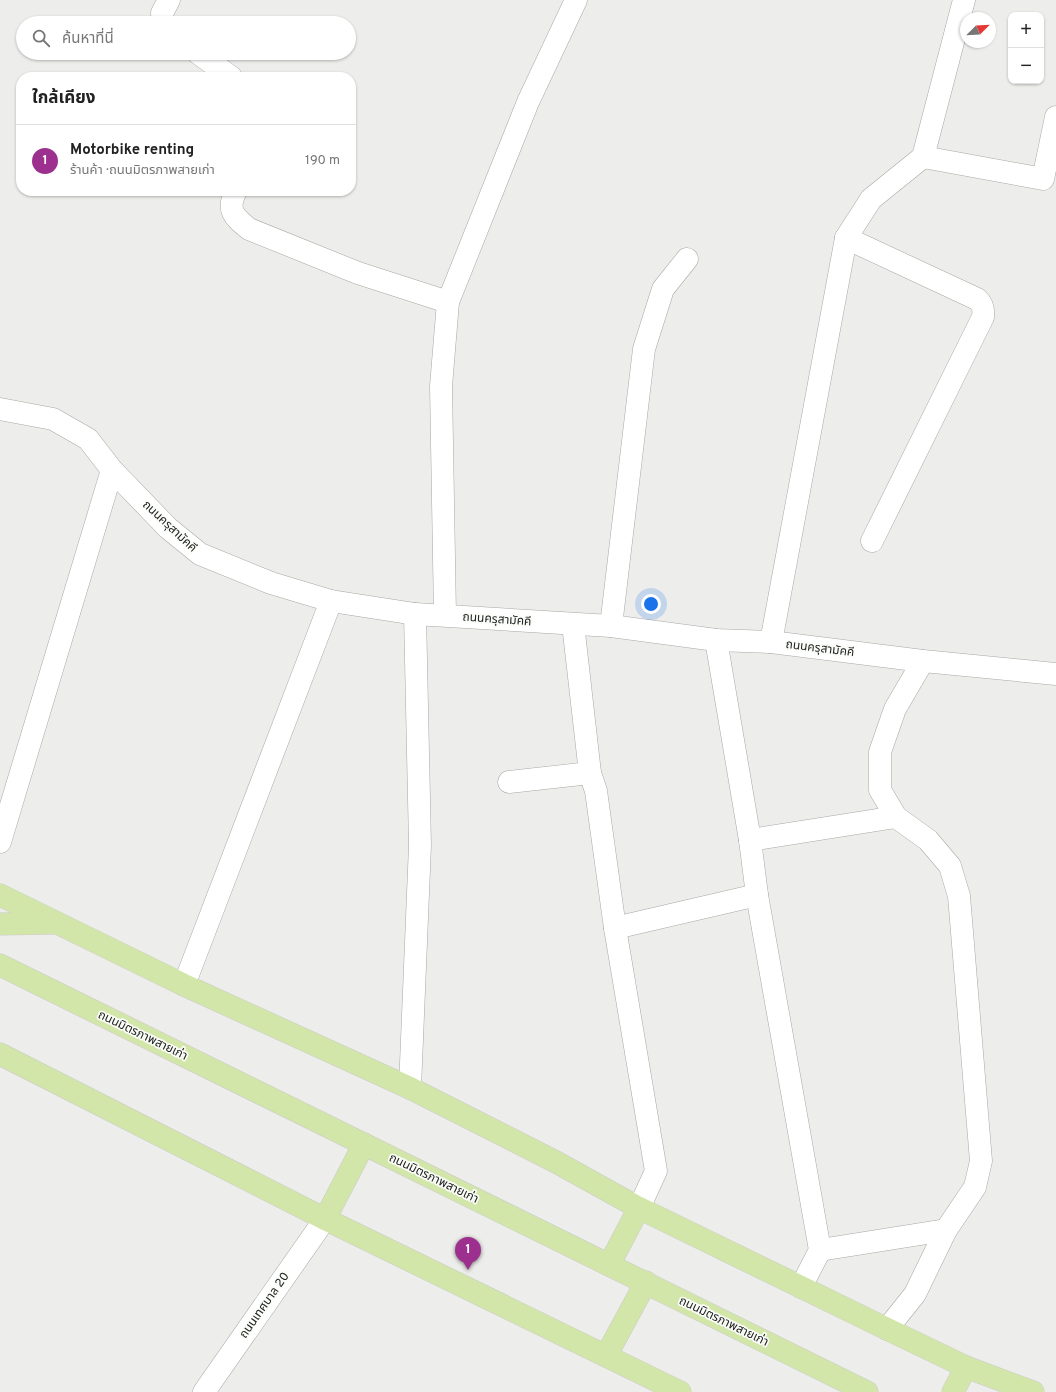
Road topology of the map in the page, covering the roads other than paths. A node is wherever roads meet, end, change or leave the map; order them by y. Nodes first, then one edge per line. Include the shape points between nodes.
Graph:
1 (170, 0) edge
2 (576, 0) edge
3 (964, 0) edge
4 (162, 16) edge
5 (208, 60) edge
6 (224, 72) edge
7 (1056, 117) edge
8 (923, 157) junction
9 (234, 196) edge
10 (846, 238) junction
11 (688, 260) dead end
12 (448, 302) junction
13 (0, 409) edge
14 (112, 470) junction
15 (872, 541) dead end
16 (331, 601) junction
17 (415, 614) junction
18 (445, 615) junction
19 (573, 624) junction
20 (611, 626) junction
21 (716, 640) junction
22 (771, 642) junction
23 (924, 661) junction
24 (1056, 671) edge
25 (590, 773) junction
26 (509, 782) dead end
27 (896, 817) junction
28 (750, 840) junction
29 (0, 842) edge
30 (0, 894) edge
31 (757, 895) junction
32 (57, 923) junction
33 (0, 924) edge
34 (616, 928) junction
35 (0, 965) edge
36 (184, 986) junction
37 (0, 1054) edge
38 (410, 1088) junction
39 (364, 1144) junction
40 (639, 1208) junction
41 (324, 1219) junction
42 (946, 1230) junction
43 (820, 1250) junction
44 (609, 1264) junction
45 (646, 1282) junction
46 (801, 1287) junction
47 (887, 1329) junction
48 (606, 1356) junction
49 (966, 1367) junction
50 (204, 1392) edge
51 (680, 1392) edge
52 (867, 1392) edge
53 (953, 1392) edge
54 (1033, 1392) edge

1 - 4 street
2 - 12 street via 528,102
3 - 8 street
5 - 6 street
7 - 8 street via 1043,179
8 - 10 street via 871,199
9 - 12 street via 232,211 238,220 249,228 358,273
10 - 15 street via 977,299 984,310 983,317
10 - 22 street
11 - 20 street via 662,289 644,349
12 - 18 street via 441,386
13 - 14 street, ถนนครุสามัคคี via 53,419 88,439
14 - 16 street, ถนนครุสามัคคี via 168,528 200,554 271,583
14 - 29 street
16 - 17 street, ถนนครุสามัคคี
16 - 36 street
17 - 18 street, ถนนครุสามัคคี
17 - 38 street via 420,845
18 - 19 street, ถนนครุสามัคคี
19 - 20 street, ถนนครุสามัคคี
19 - 25 street
20 - 21 street, ถนนครุสามัคคี
21 - 22 street, ถนนครุสามัคคี
21 - 28 street
22 - 23 street, ถนนครุสามัคคี
23 - 24 street, ถนนครุสามัคคี
23 - 27 street via 895,709 880,752 880,790
25 - 26 street
25 - 34 street via 596,791
27 - 28 street
27 - 42 street via 928,840 950,866 959,896 981,1161 974,1187
28 - 31 street
30 - 32 main road
31 - 34 street
31 - 43 street
32 - 33 main road
32 - 36 main road
34 - 40 street via 656,1170
35 - 39 main road, ถนนมิตรภาพสายเก่า
36 - 38 main road
37 - 41 main road
38 - 40 main road via 556,1162
39 - 41 main road
39 - 44 main road, ถนนมิตรภาพสายเก่า
40 - 44 main road
40 - 46 main road
41 - 48 main road
41 - 50 street, ถนนเทศบาล 20
42 - 43 street
42 - 47 street via 915,1294
43 - 46 street
44 - 45 main road, ถนนมิตรภาพสายเก่า
45 - 48 main road
45 - 52 main road, ถนนมิตรภาพสายเก่า
46 - 47 main road
47 - 49 main road
48 - 51 main road
49 - 53 main road
49 - 54 main road

